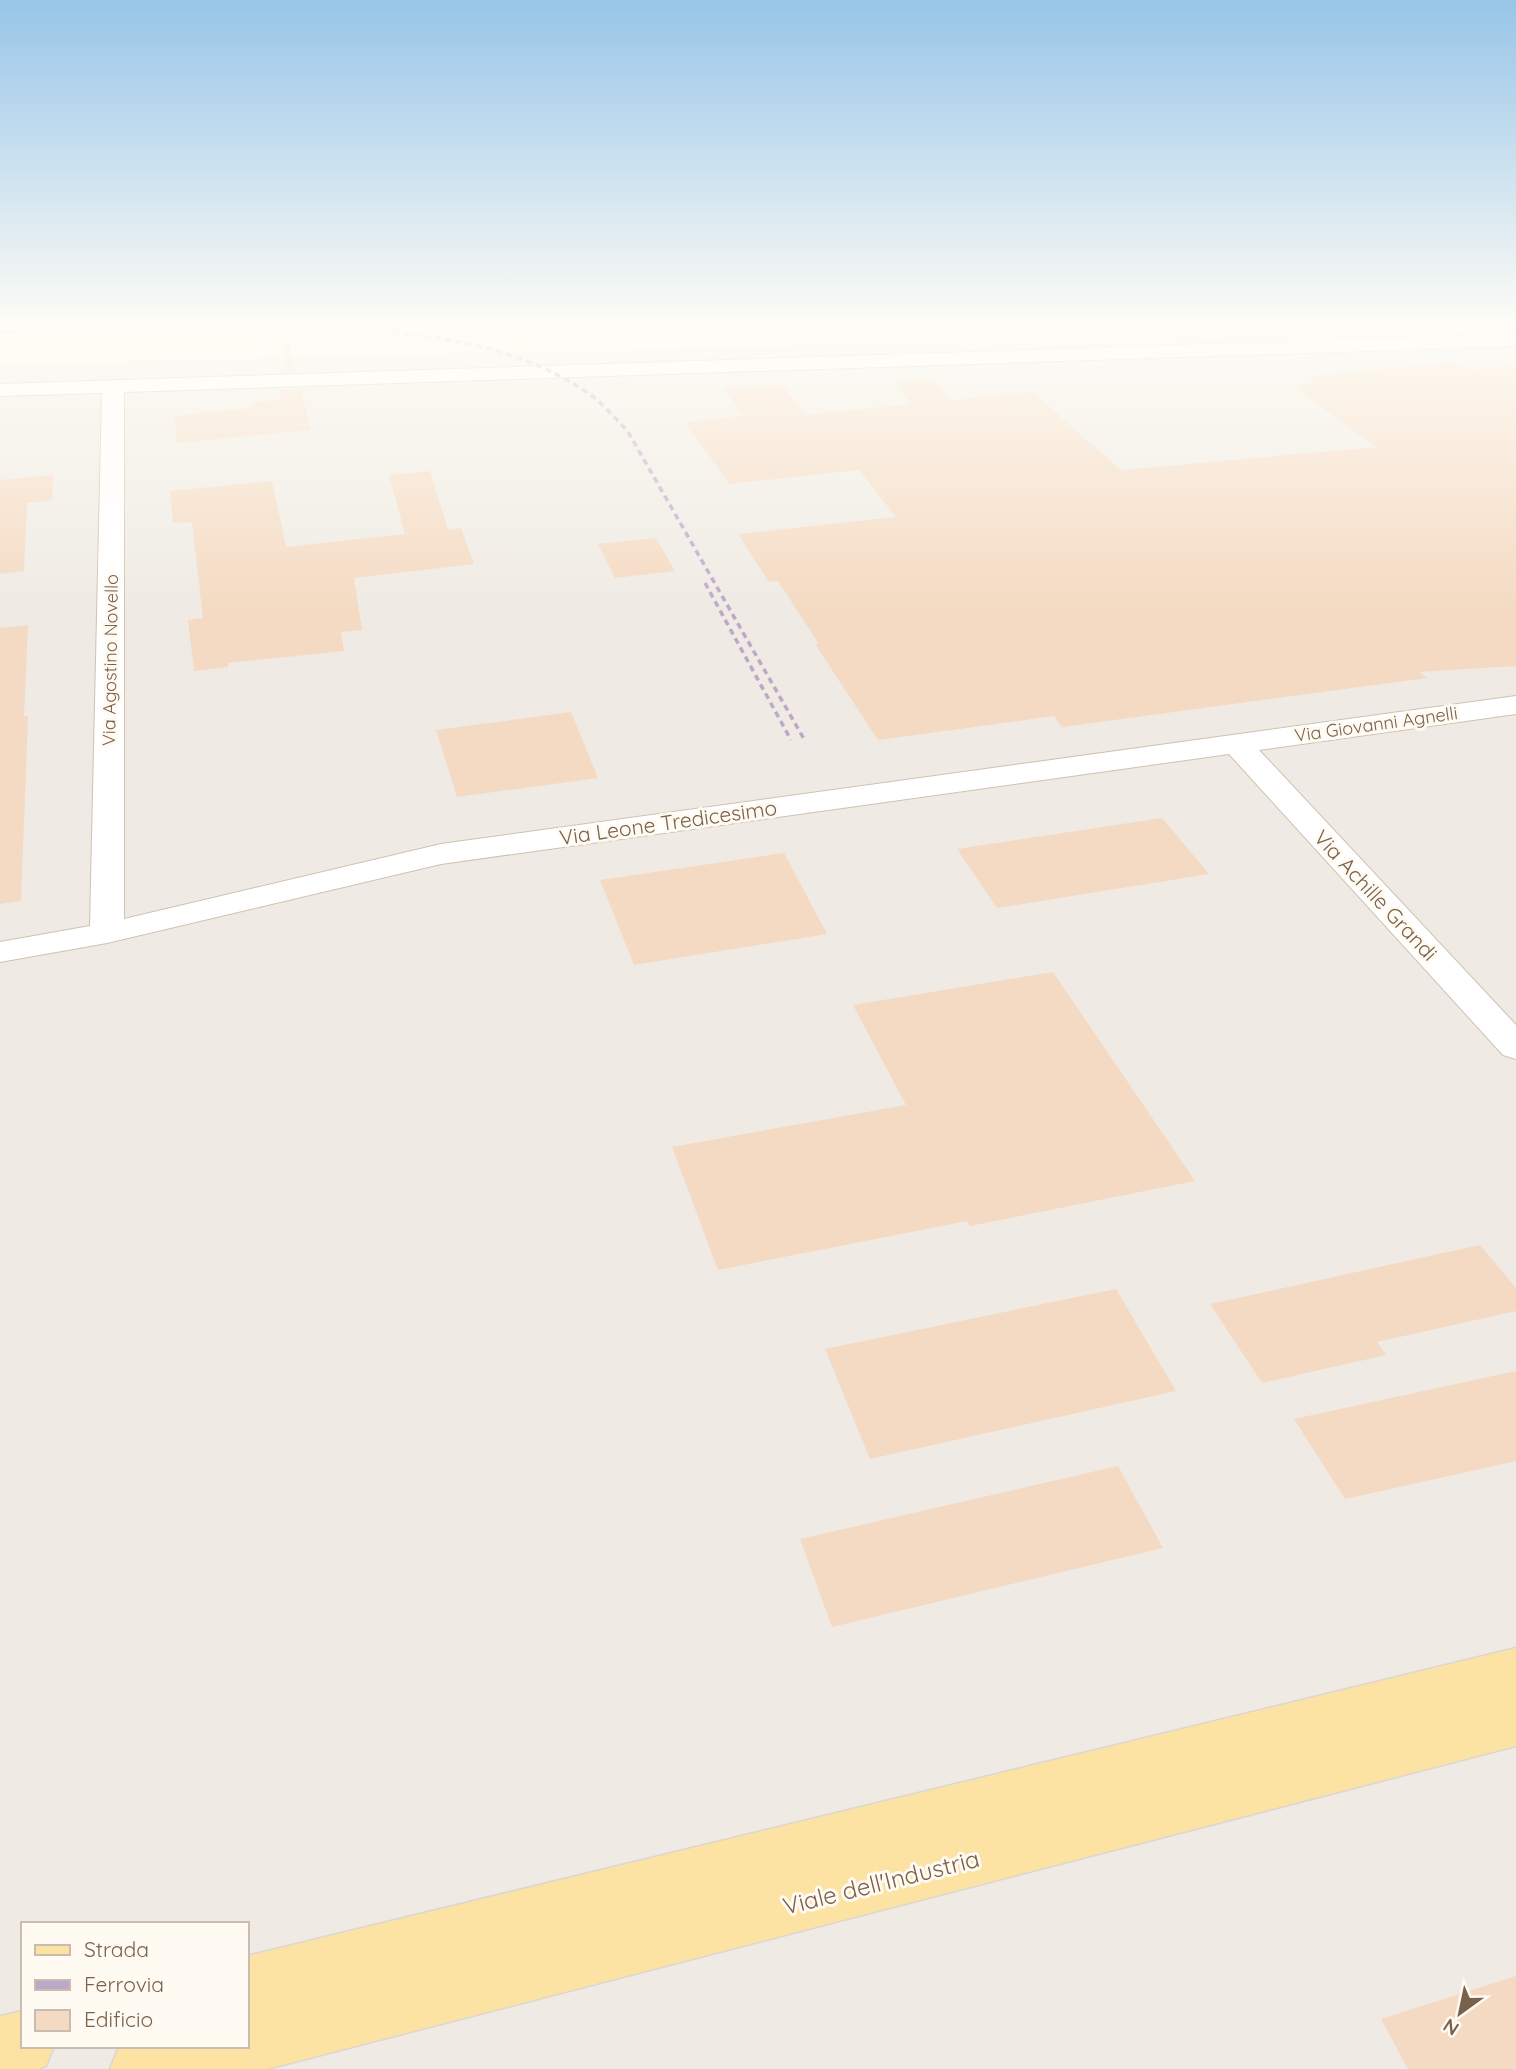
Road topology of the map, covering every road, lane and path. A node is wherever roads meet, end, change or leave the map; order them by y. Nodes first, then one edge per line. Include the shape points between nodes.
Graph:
1 (113, 420) edge
2 (1516, 705) edge
3 (1236, 743) junction
4 (107, 933) junction
5 (0, 952) edge
6 (1516, 1047) edge
7 (1516, 1672) edge
8 (1516, 1721) edge
9 (248, 1987) edge
10 (248, 2042) edge
11 (21, 2043) edge
12 (0, 2048) edge
13 (223, 2048) edge
14 (142, 2069) edge

1 - 4 street, Via Agostino Novello
2 - 3 street, Via Giovanni Agnelli
3 - 4 street, Via Leone Tredicesimo via 441,854
3 - 6 street, Via Achille Grandi
4 - 5 street, Via Leone Tredicesimo
7 - 9 main road
8 - 10 main road, Viale dell'Industria
11 - 12 main road
13 - 14 main road

